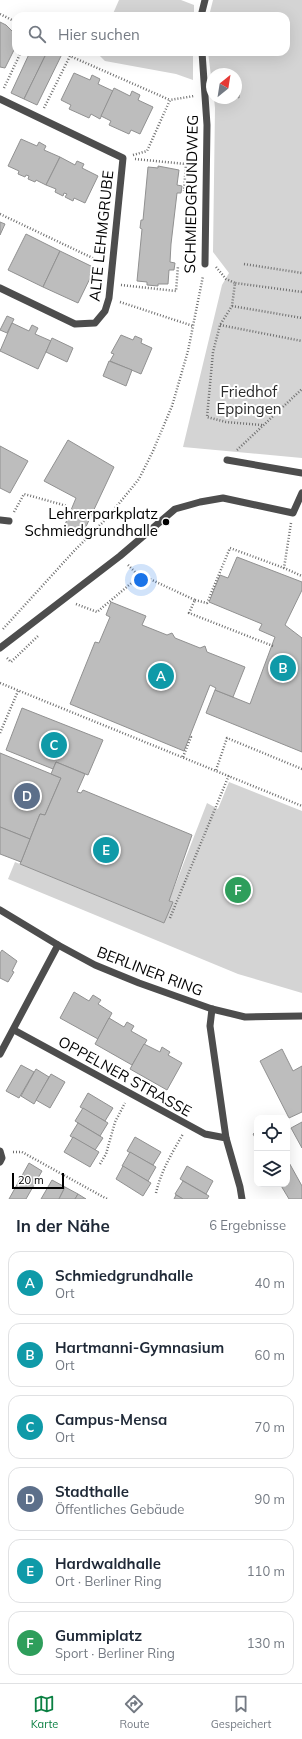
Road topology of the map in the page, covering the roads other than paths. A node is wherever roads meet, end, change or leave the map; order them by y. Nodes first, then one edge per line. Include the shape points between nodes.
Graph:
1 (205, 0) edge
2 (202, 12) edge
3 (202, 56) edge
4 (0, 98) edge
5 (206, 264) road end
6 (0, 288) edge
7 (227, 460) road end
8 (302, 473) edge
9 (302, 493) edge
10 (0, 520) edge
11 (9, 521) road end
12 (0, 648) edge
13 (0, 910) edge
14 (58, 945) junction
15 (212, 1009) junction
16 (302, 1016) edge
17 (14, 1030) junction
18 (0, 1054) edge
19 (226, 1138) junction
20 (0, 1151) edge
21 (0, 1162) edge
22 (242, 1199) edge

1 - 2 street
3 - 5 street, SCHMIEDGRUNDWEG via 207,125
4 - 6 street, ALTE LEHMGRUBE via 123,158 109,298 105,311 95,323 75,324
7 - 8 street
9 - 12 street via 293,513 223,498 175,509 120,556
10 - 11 street
13 - 14 street, BERLINER RING
14 - 15 street, BERLINER RING via 95,965
14 - 17 street
15 - 16 street, BERLINER RING via 245,1017
15 - 19 street via 210,1026
17 - 18 street
17 - 19 street, OPPELNER STRASSE via 205,1134
19 - 22 street
20 - 21 street

